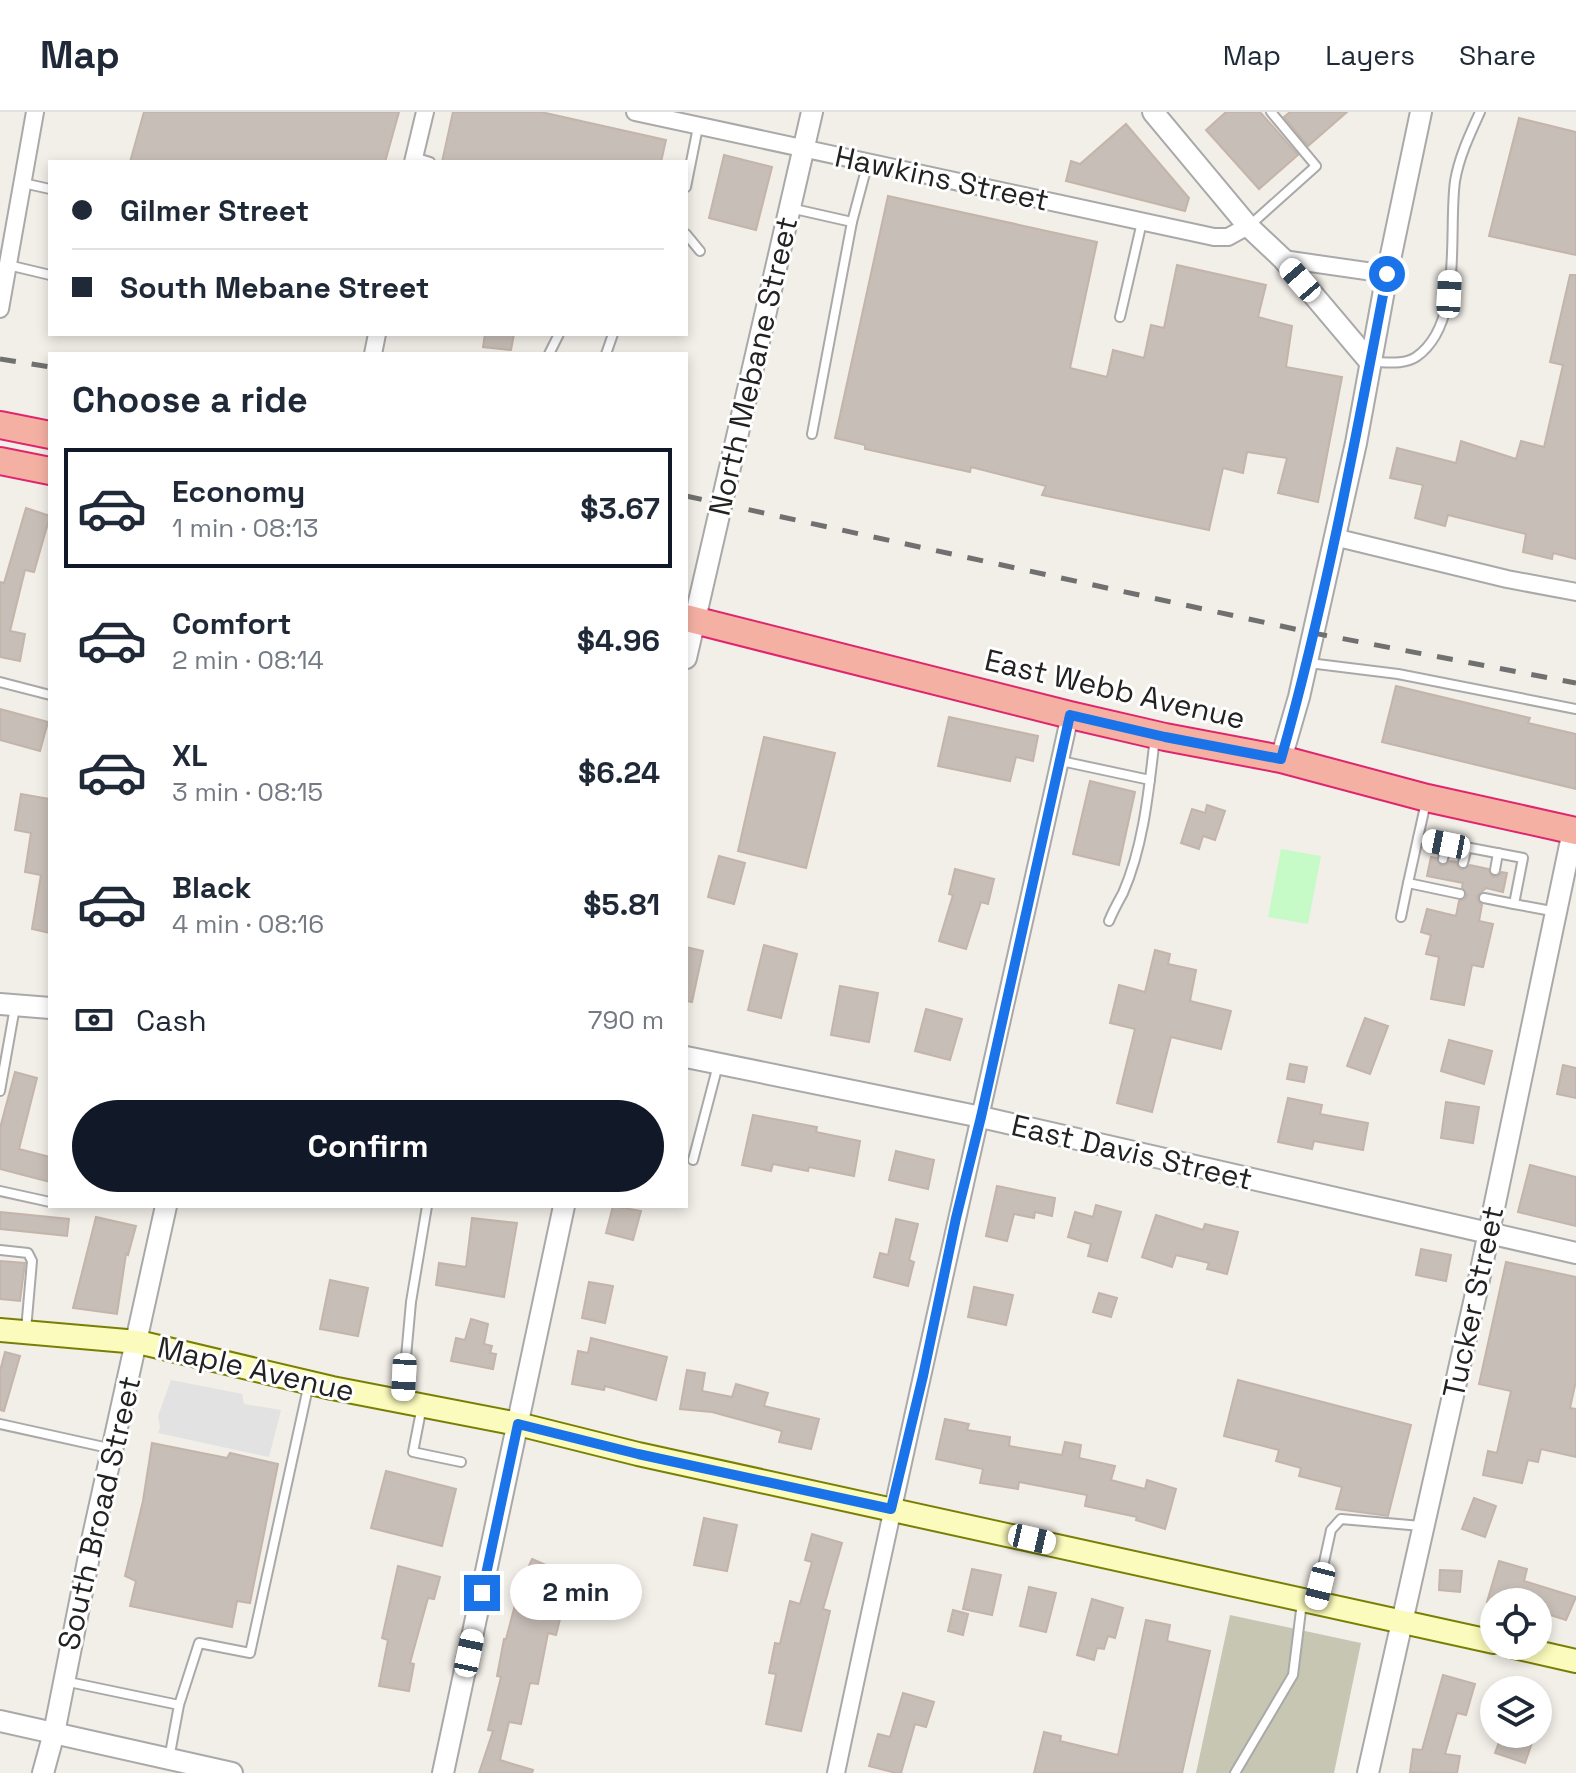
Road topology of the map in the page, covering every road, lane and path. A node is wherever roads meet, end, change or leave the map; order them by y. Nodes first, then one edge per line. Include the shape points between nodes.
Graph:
1 (35, 112) edge
2 (425, 112) edge
3 (635, 112) edge
4 (812, 112) edge
5 (1154, 112) edge
6 (1271, 112) edge
7 (1421, 112) edge
8 (1480, 112) edge
9 (698, 127) junction
10 (803, 148) junction
11 (419, 160) edge
12 (868, 162) junction
13 (688, 177) edge
14 (23, 183) junction
15 (48, 189) edge
16 (789, 208) junction
17 (852, 222) junction
18 (1142, 222) junction
19 (1248, 226) junction
20 (688, 236) edge
21 (700, 251) dead end
22 (1283, 259) junction
23 (8, 265) junction
24 (1387, 274) junction
25 (48, 275) edge
26 (1, 302) edge
27 (1120, 317) dead end
28 (1370, 362) junction
29 (0, 425) edge
30 (812, 434) dead end
31 (48, 435) edge
32 (0, 461) edge
33 (48, 471) edge
34 (1334, 537) junction
35 (1576, 592) edge
36 (690, 619) edge
37 (1306, 663) junction
38 (0, 682) edge
39 (48, 694) edge
40 (1576, 709) edge
41 (1070, 715) junction
42 (1155, 735) junction
43 (1281, 759) junction
44 (1060, 761) junction
45 (1150, 780) junction
46 (1427, 798) junction
47 (1575, 831) edge
48 (1418, 838) junction
49 (1446, 844) junction
50 (1467, 847) junction
51 (1498, 853) junction
52 (1443, 859) dead end
53 (1463, 863) dead end
54 (1495, 870) dead end
55 (1438, 878) dead end
56 (1458, 882) dead end
57 (1408, 883) junction
58 (1435, 889) junction
59 (1491, 889) dead end
60 (1514, 904) junction
61 (1558, 912) junction
62 (1401, 917) dead end
63 (1109, 921) dead end
64 (8, 1005) edge
65 (48, 1011) edge
66 (688, 1057) edge
67 (718, 1064) junction
68 (0, 1091) edge
69 (981, 1117) junction
70 (693, 1160) dead end
71 (0, 1191) edge
72 (48, 1202) edge
73 (162, 1208) edge
74 (427, 1208) edge
75 (564, 1208) edge
76 (1489, 1232) junction
77 (0, 1250) edge
78 (1576, 1253) edge
79 (0, 1330) edge
80 (26, 1333) junction
81 (138, 1342) junction
82 (309, 1383) junction
83 (412, 1403) junction
84 (0, 1424) edge
85 (518, 1424) junction
86 (114, 1449) junction
87 (461, 1462) dead end
88 (891, 1509) junction
89 (1423, 1526) junction
90 (1309, 1602) junction
91 (1402, 1623) junction
92 (1480, 1639) edge
93 (1552, 1656) edge
94 (1576, 1661) edge
95 (63, 1681) junction
96 (179, 1705) junction
97 (0, 1721) edge
98 (54, 1733) junction
99 (169, 1759) junction
100 (43, 1773) edge
101 (232, 1773) edge
102 (443, 1773) edge
103 (836, 1773) edge
104 (1235, 1773) edge
105 (1368, 1773) edge

1 - 14 street
2 - 11 street
3 - 9 street, Hawkins Street
4 - 10 street, North Mebane Street
5 - 19 street
6 - 19 lane via 1316,166
7 - 24 street
8 - 28 lane via 1455,180 1449,294 1436,334 1406,361
9 - 10 street, Hawkins Street
9 - 13 lane
10 - 12 street, Hawkins Street
10 - 16 street, North Mebane Street
12 - 17 lane
12 - 18 street, Hawkins Street
14 - 15 lane
14 - 23 street
16 - 17 lane
16 - 36 street, North Mebane Street
17 - 30 lane
18 - 19 street, Hawkins Street via 1214,237 1228,237
18 - 27 lane
19 - 22 street
20 - 21 lane
22 - 24 street
22 - 28 street
23 - 25 lane
23 - 26 street
24 - 28 street
28 - 34 street
29 - 31 highway
32 - 33 highway
34 - 35 street
34 - 37 street
36 - 41 highway, East Webb Avenue
37 - 40 lane via 1398,674
37 - 43 street
38 - 39 lane
41 - 42 highway, East Webb Avenue
41 - 44 street
42 - 43 highway, East Webb Avenue
42 - 45 lane
43 - 46 highway, East Webb Avenue
44 - 45 lane
44 - 69 street
45 - 63 lane via 1134,859
46 - 47 highway, East Webb Avenue
46 - 48 lane
47 - 61 street, Tucker Street
48 - 49 lane
48 - 57 lane
49 - 50 lane
49 - 52 lane
50 - 51 lane
50 - 53 lane
51 - 54 lane
51 - 60 lane via 1523,858
55 - 58 lane
56 - 58 lane via 1458,894
57 - 58 lane
57 - 62 lane
59 - 60 lane via 1486,899
60 - 61 lane
61 - 76 street, Tucker Street
64 - 65 street
64 - 68 lane
66 - 67 street, East Davis Street
67 - 69 street, East Davis Street
67 - 70 lane
69 - 76 street, East Davis Street
69 - 88 street
71 - 72 lane
73 - 81 street, South Broad Street
74 - 83 lane via 406,1340
75 - 85 street
76 - 78 street, East Davis Street
76 - 89 street, Tucker Street
77 - 80 lane via 28,1253 32,1261
79 - 80 main road, Maple Avenue
80 - 81 main road, Maple Avenue
81 - 82 main road, Maple Avenue
81 - 86 street, South Broad Street
82 - 83 main road, Maple Avenue
82 - 96 lane via 250,1653 199,1643
83 - 85 main road, Maple Avenue
83 - 87 lane via 413,1452
84 - 86 lane
85 - 88 main road, Maple Avenue
85 - 102 street
86 - 95 street, South Broad Street
88 - 90 main road, Maple Avenue
88 - 103 street
89 - 90 lane via 1341,1519 1331,1530
89 - 91 street, Tucker Street
90 - 91 main road, Maple Avenue
90 - 104 lane via 1293,1675
91 - 92 main road, Maple Avenue
91 - 105 street, Tucker Street
93 - 94 main road
95 - 96 lane
95 - 98 street, South Broad Street
96 - 99 lane
97 - 98 street
98 - 99 street
98 - 100 street, South Broad Street
99 - 101 street

